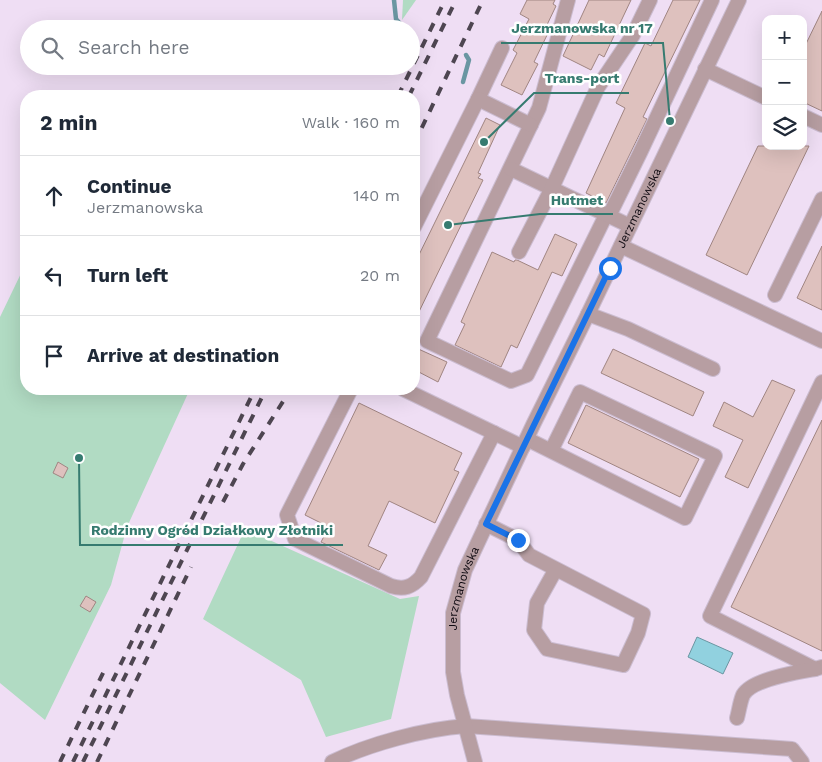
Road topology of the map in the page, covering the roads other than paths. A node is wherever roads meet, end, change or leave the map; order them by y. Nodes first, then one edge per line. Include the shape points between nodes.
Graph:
1 (568, 0) edge
2 (650, 0) edge
3 (712, 0) edge
4 (739, 0) edge
5 (502, 48) dead end
6 (705, 69) junction
7 (762, 96) edge
8 (478, 99) junction
9 (807, 118) edge
10 (531, 125) junction
11 (822, 125) edge
12 (510, 169) junction
13 (552, 188) junction
14 (822, 199) edge
15 (420, 215) edge
16 (608, 216) junction
17 (630, 226) junction
18 (620, 246) junction
19 (519, 252) dead end
20 (775, 295) dead end
21 (588, 314) junction
22 (822, 341) edge
23 (713, 370) dead end
24 (822, 382) edge
25 (348, 395) edge
26 (415, 395) edge
27 (494, 433) junction
28 (525, 443) junction
29 (551, 451) junction
30 (486, 524) junction
31 (556, 569) junction
32 (819, 668) edge
33 (737, 718) dead end
34 (466, 726) junction
35 (356, 757) edge
36 (332, 762) edge
37 (475, 762) edge
38 (802, 762) edge

1 - 10 street via 539,108
2 - 13 street via 632,35 598,87
3 - 16 street
4 - 6 street, Jerzmanowska
5 - 8 street
6 - 7 street
6 - 17 street, Jerzmanowska
8 - 10 street
8 - 15 street
9 - 11 street
10 - 12 street
12 - 13 street
12 - 16 street via 427,341 510,381 528,375
13 - 16 street
13 - 19 street
14 - 20 street
16 - 17 street
17 - 18 street, Jerzmanowska
18 - 21 street, Jerzmanowska
18 - 22 street
21 - 23 street via 628,329
21 - 28 street, Jerzmanowska
24 - 32 street via 710,616
25 - 27 street via 287,515 295,539 391,586 405,588 421,577
26 - 27 street
27 - 28 street
28 - 29 street
28 - 30 street, Jerzmanowska
29 - 29 street via 685,518 715,456 580,392
30 - 31 street via 518,540 529,555
30 - 34 street, Jerzmanowska via 465,570 453,613 453,672
31 - 31 street via 643,614 623,665 546,649 534,630 537,603
32 - 33 street via 770,678 750,688 743,695
34 - 35 street via 397,739
34 - 37 street, Jerzmanowska
34 - 38 street via 792,749
35 - 36 street

